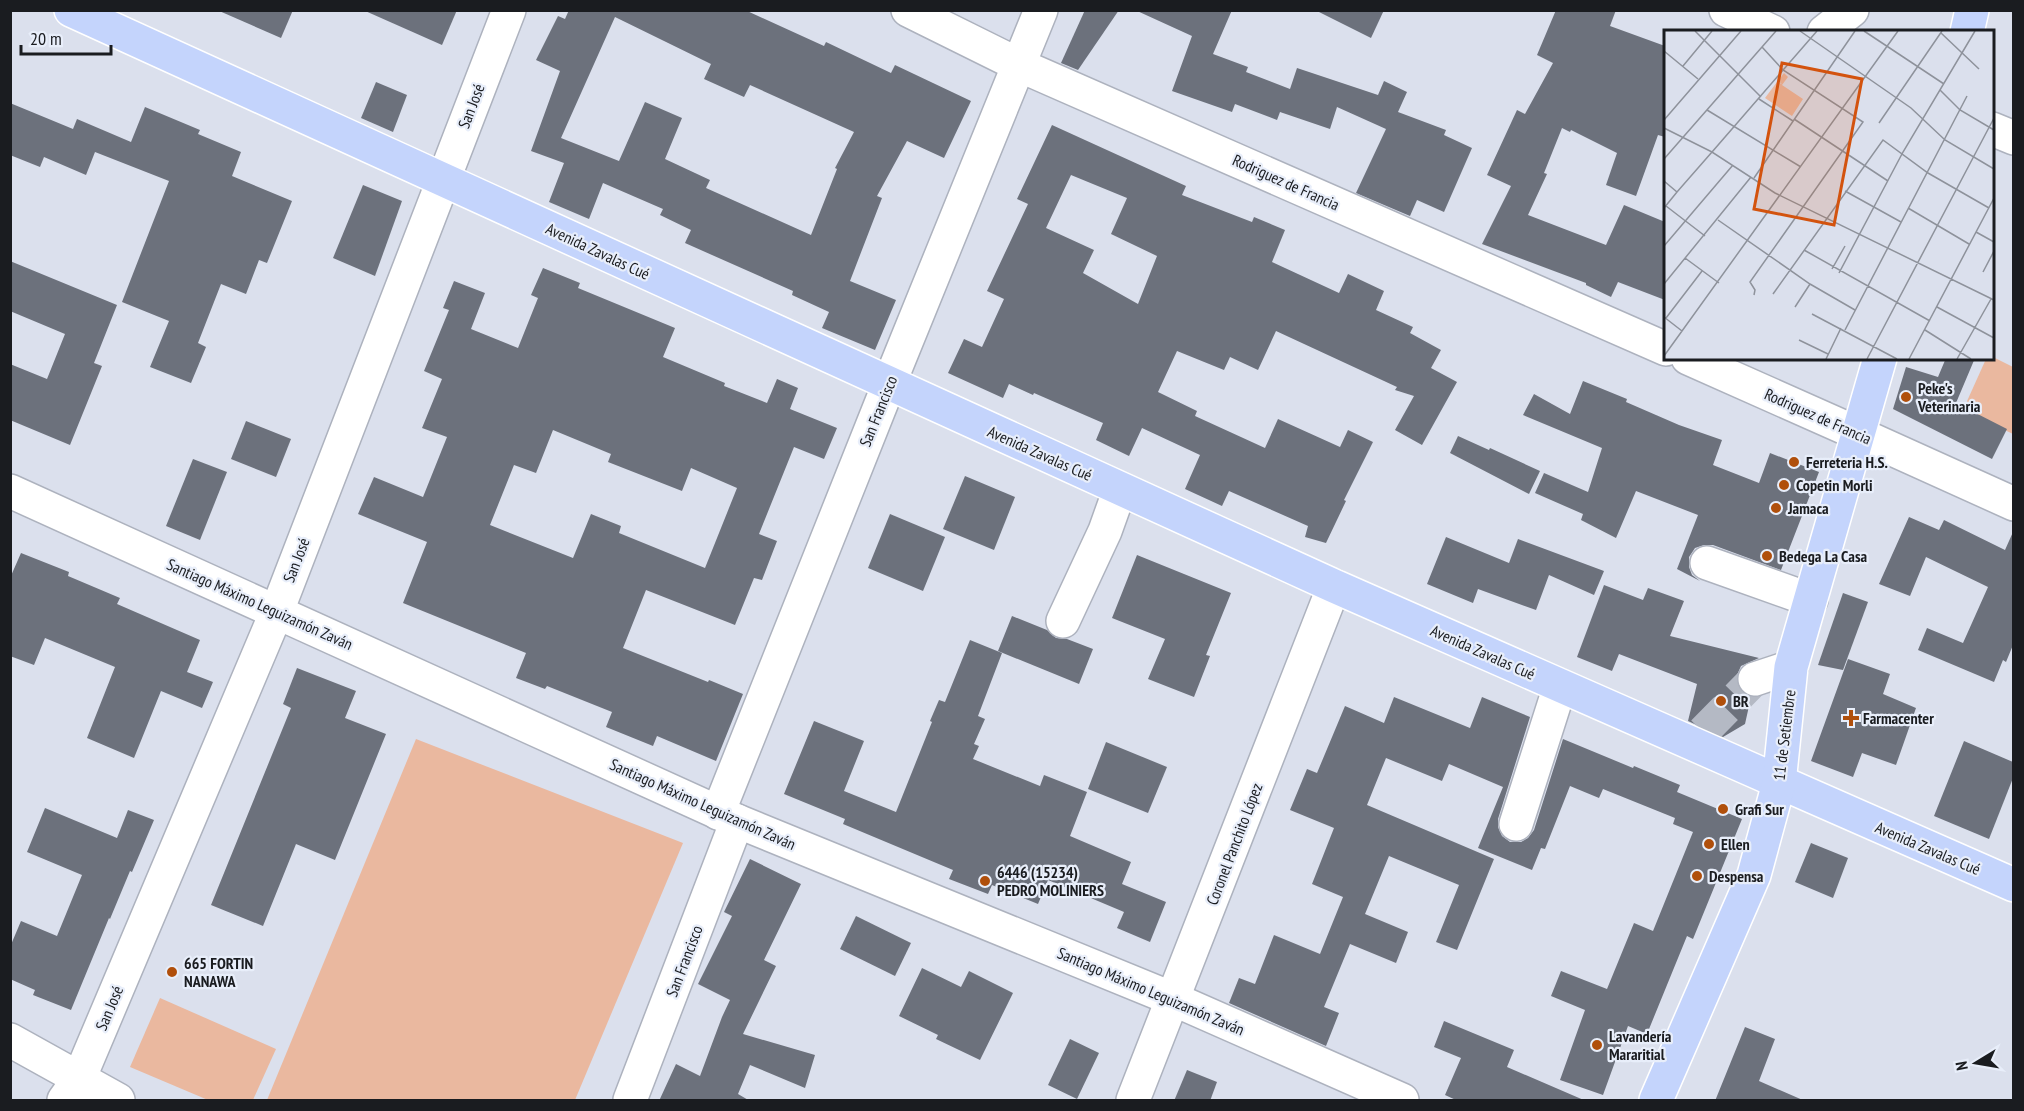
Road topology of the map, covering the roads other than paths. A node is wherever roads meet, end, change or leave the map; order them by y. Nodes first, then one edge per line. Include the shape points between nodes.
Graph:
1 (71, 10) edge
2 (509, 10) edge
3 (908, 10) edge
4 (1041, 10) edge
5 (1726, 10) edge
6 (1852, 10) edge
7 (1972, 10) edge
8 (1769, 30) edge
9 (1827, 30) edge
10 (1967, 30) edge
11 (1019, 64) junction
12 (1994, 130) edge
13 (2013, 138) edge
14 (442, 180) junction
15 (1664, 348) edge
16 (1692, 360) edge
17 (1879, 360) edge
18 (889, 384) junction
19 (1859, 434) junction
20 (1120, 489) junction
21 (10, 490) edge
22 (2013, 504) edge
23 (1707, 563) dead end
24 (1334, 586) junction
25 (1811, 600) junction
26 (277, 611) junction
27 (1063, 621) dead end
28 (1791, 667) junction
29 (1755, 679) tunnel mouth
30 (1560, 686) junction
31 (1779, 783) junction
32 (728, 817) junction
33 (1516, 824) dead end
34 (2013, 885) edge
35 (1173, 999) junction
36 (10, 1040) edge
37 (71, 1090) edge
38 (118, 1101) edge
39 (630, 1101) edge
40 (1133, 1101) edge
41 (1402, 1101) edge
42 (1656, 1101) edge

1 - 14 main road, Avenida Zavalas Cué
2 - 14 street, San José
3 - 11 street, Rodriguez de Francia
4 - 11 street, San Francisco
5 - 8 street
6 - 9 street
7 - 10 main road
11 - 15 street, Rodriguez de Francia
11 - 18 street, San Francisco
12 - 13 street
14 - 18 main road, Avenida Zavalas Cué
14 - 26 street, San José
16 - 19 street, Rodriguez de Francia
17 - 19 main road, 11 de Setiembre
18 - 20 main road, Avenida Zavalas Cué
18 - 32 street, San Francisco
19 - 22 street, Rodriguez de Francia
19 - 25 main road, 11 de Setiembre
20 - 24 main road, Avenida Zavalas Cué
20 - 27 street
21 - 26 street, Santiago Máximo Leguizamón Zaván
23 - 25 street
24 - 30 main road, Avenida Zavalas Cué
24 - 35 street, Coronel Panchito López
25 - 28 main road, 11 de Setiembre
26 - 32 street, Santiago Máximo Leguizamón Zaván
26 - 37 street, San José
28 - 29 street
28 - 31 main road, 11 de Setiembre
30 - 31 main road, Avenida Zavalas Cué via 1698,738
30 - 33 street
31 - 34 main road, Avenida Zavalas Cué
31 - 42 main road, 11 de Setiembre via 1754,875
32 - 35 street, Santiago Máximo Leguizamón Zaván
32 - 39 street, San Francisco
35 - 40 street, Coronel Panchito López
35 - 41 street, Santiago Máximo Leguizamón Zaván
36 - 37 street
37 - 38 street

